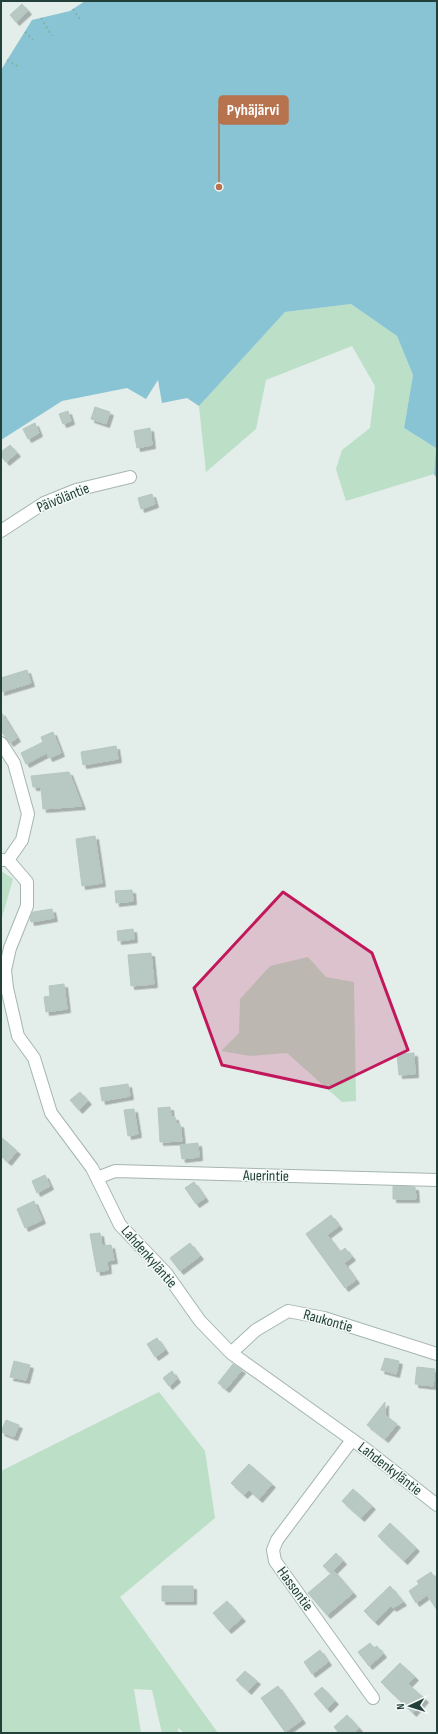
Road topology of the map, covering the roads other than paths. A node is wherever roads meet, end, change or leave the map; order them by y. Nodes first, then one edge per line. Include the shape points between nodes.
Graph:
1 (130, 477) dead end
2 (1, 531) edge
3 (1, 743) edge
4 (4, 860) edge
5 (97, 1178) junction
6 (437, 1180) edge
7 (231, 1354) junction
8 (437, 1354) edge
9 (352, 1440) junction
10 (437, 1505) edge
11 (373, 1698) dead end

1 - 2 street, Päivöläntie via 76,490 44,503
3 - 4 street via 14,763 28,814 22,840
4 - 5 street, Lahdenkyläntie via 27,882 26,906 10,948 5,970 18,1036 34,1058 51,1113
5 - 6 street, Auerintie via 115,1171
5 - 7 street, Lahdenkyläntie via 120,1225 166,1273 200,1321
7 - 8 street, Raukontie via 256,1330 288,1311 324,1318
7 - 9 street, Lahdenkyläntie
9 - 10 street, Lahdenkyläntie
9 - 11 street, Hassontie via 277,1540 273,1550 275,1561

